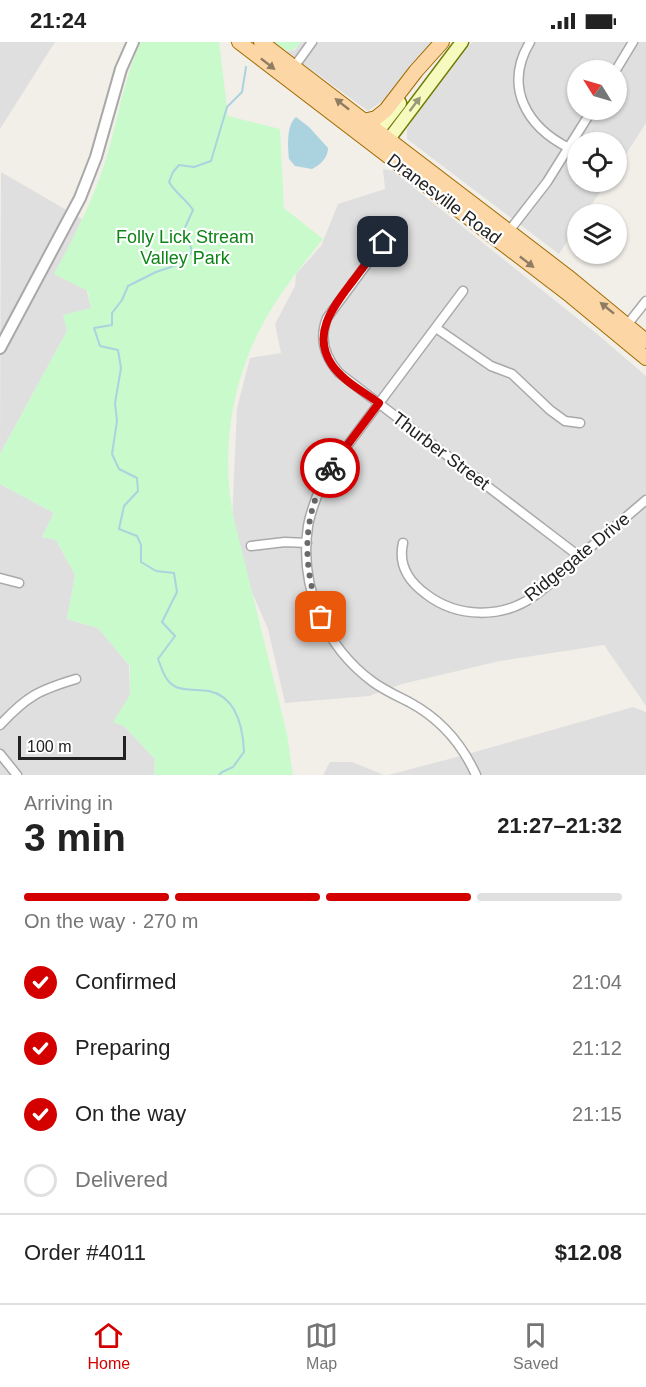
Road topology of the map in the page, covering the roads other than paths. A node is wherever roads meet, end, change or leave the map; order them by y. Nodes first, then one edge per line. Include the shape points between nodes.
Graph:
1 (133, 42) edge
2 (239, 42) edge
3 (261, 42) edge
4 (312, 42) edge
5 (444, 42) edge
6 (462, 42) edge
7 (530, 42) edge
8 (633, 42) edge
9 (622, 60) edge
10 (294, 67) junction
11 (364, 121) junction
12 (379, 141) junction
13 (567, 147) edge
14 (567, 151) edge
15 (509, 231) junction
16 (383, 242) dead end
17 (463, 291) dead end
18 (646, 301) edge
19 (627, 325) junction
20 (436, 328) junction
21 (4, 332) edge
22 (646, 341) edge
23 (0, 348) edge
24 (646, 358) edge
25 (379, 403) junction
26 (580, 423) dead end
27 (646, 500) edge
28 (307, 543) junction
29 (403, 543) dead end
30 (251, 546) dead end
31 (580, 557) junction
32 (0, 578) edge
33 (19, 583) dead end
34 (76, 679) dead end
35 (0, 725) edge
36 (0, 754) edge
37 (17, 775) edge
38 (476, 775) edge

1 - 21 street via 80,198
2 -> 12 main road, Dranesville Road
3 - 10 main road, Dranesville Road
4 - 10 street
5 - 11 main road via 386,110
5 - 12 main road
12 -> 6 main road
7 - 13 street via 519,73 523,103 532,121 549,138
8 - 9 street
11 -> 10 main road, Dranesville Road
11 - 12 main road, Dranesville Road
12 - 15 main road, Dranesville Road
12 -> 24 main road, Dranesville Road
14 - 15 street
19 -> 15 main road, Dranesville Road
16 - 25 street, Thurber Street via 331,310 323,333 332,366
17 - 20 street
18 - 19 street
19 - 22 main road, Dranesville Road
20 - 25 street
20 - 26 street via 491,366 512,374 565,420
21 - 23 street
25 - 28 street via 326,474 313,507
25 - 31 street, Thurber Street
27 - 31 street, Ridgegate Drive
28 - 30 street
28 - 38 street via 314,601 338,647 355,668 375,683 433,718 456,742
29 - 31 street, Ridgegate Drive via 402,567 414,583 441,603 472,613 498,611 523,603
32 - 33 street
34 - 35 street via 35,693
36 - 37 street

